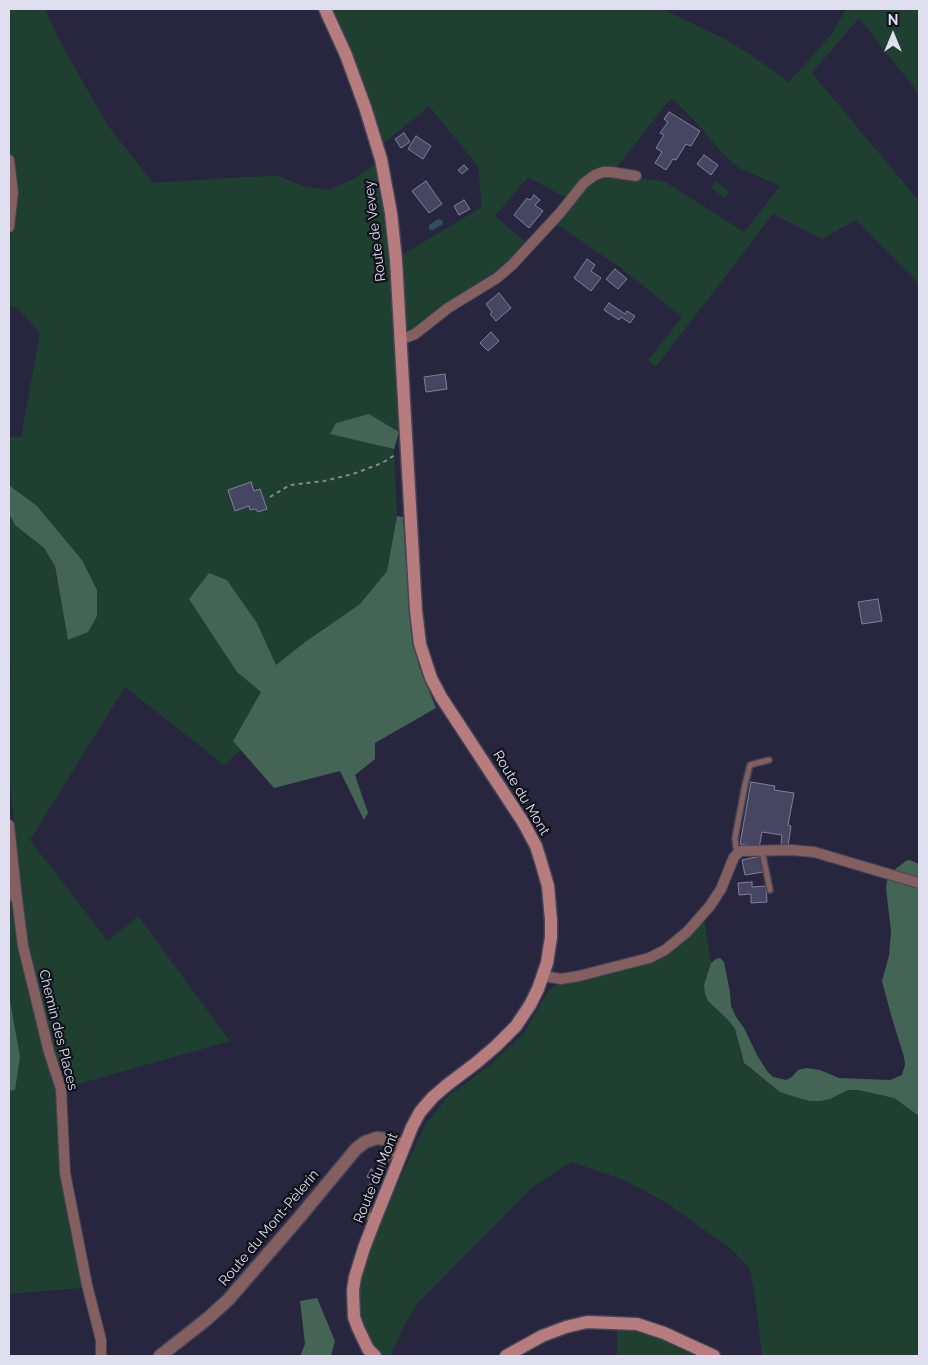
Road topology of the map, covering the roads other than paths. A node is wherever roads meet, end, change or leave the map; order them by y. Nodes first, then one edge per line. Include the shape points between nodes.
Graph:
1 (324, 9) edge
2 (9, 160) edge
3 (636, 176) dead end
4 (9, 227) edge
5 (400, 340) junction
6 (406, 455) joint
7 (769, 760) dead end
8 (9, 824) edge
9 (762, 850) junction
10 (738, 853) junction
11 (919, 883) edge
12 (770, 890) dead end
13 (9, 891) edge
14 (17, 899) junction
15 (543, 976) junction
16 (405, 1145) junction
17 (101, 1356) edge
18 (160, 1356) edge
19 (375, 1356) edge
20 (506, 1356) edge
21 (714, 1356) edge

1 - 5 main road, Route de Vevey via 346,55 381,159 396,260
2 - 4 street via 13,192
3 - 5 street via 611,172 595,175 497,278 448,308 415,334
5 - 6 main road, Route de Vevey
6 - 15 main road, Route du Mont via 420,644 435,686 523,822 542,862 551,920 549,954
7 - 10 lane via 750,765 735,838
8 - 14 street, Chemin des Places
9 - 10 street
9 - 11 street via 814,852
9 - 12 lane
10 - 15 street via 715,900 702,917 665,950 649,958 579,976 562,979
13 - 14 street
14 - 17 street, Chemin des Places via 23,946 61,1089 65,1173 101,1340
15 - 16 main road, Route du Mont via 516,1026 486,1055 433,1097 417,1118
16 - 18 street, Route du Mont-Pèlerin via 378,1138 356,1149 228,1300
16 - 19 main road, Route du Mont via 364,1248 353,1290 354,1317 368,1349
20 - 21 main road via 542,1336 587,1322 637,1324 664,1332

